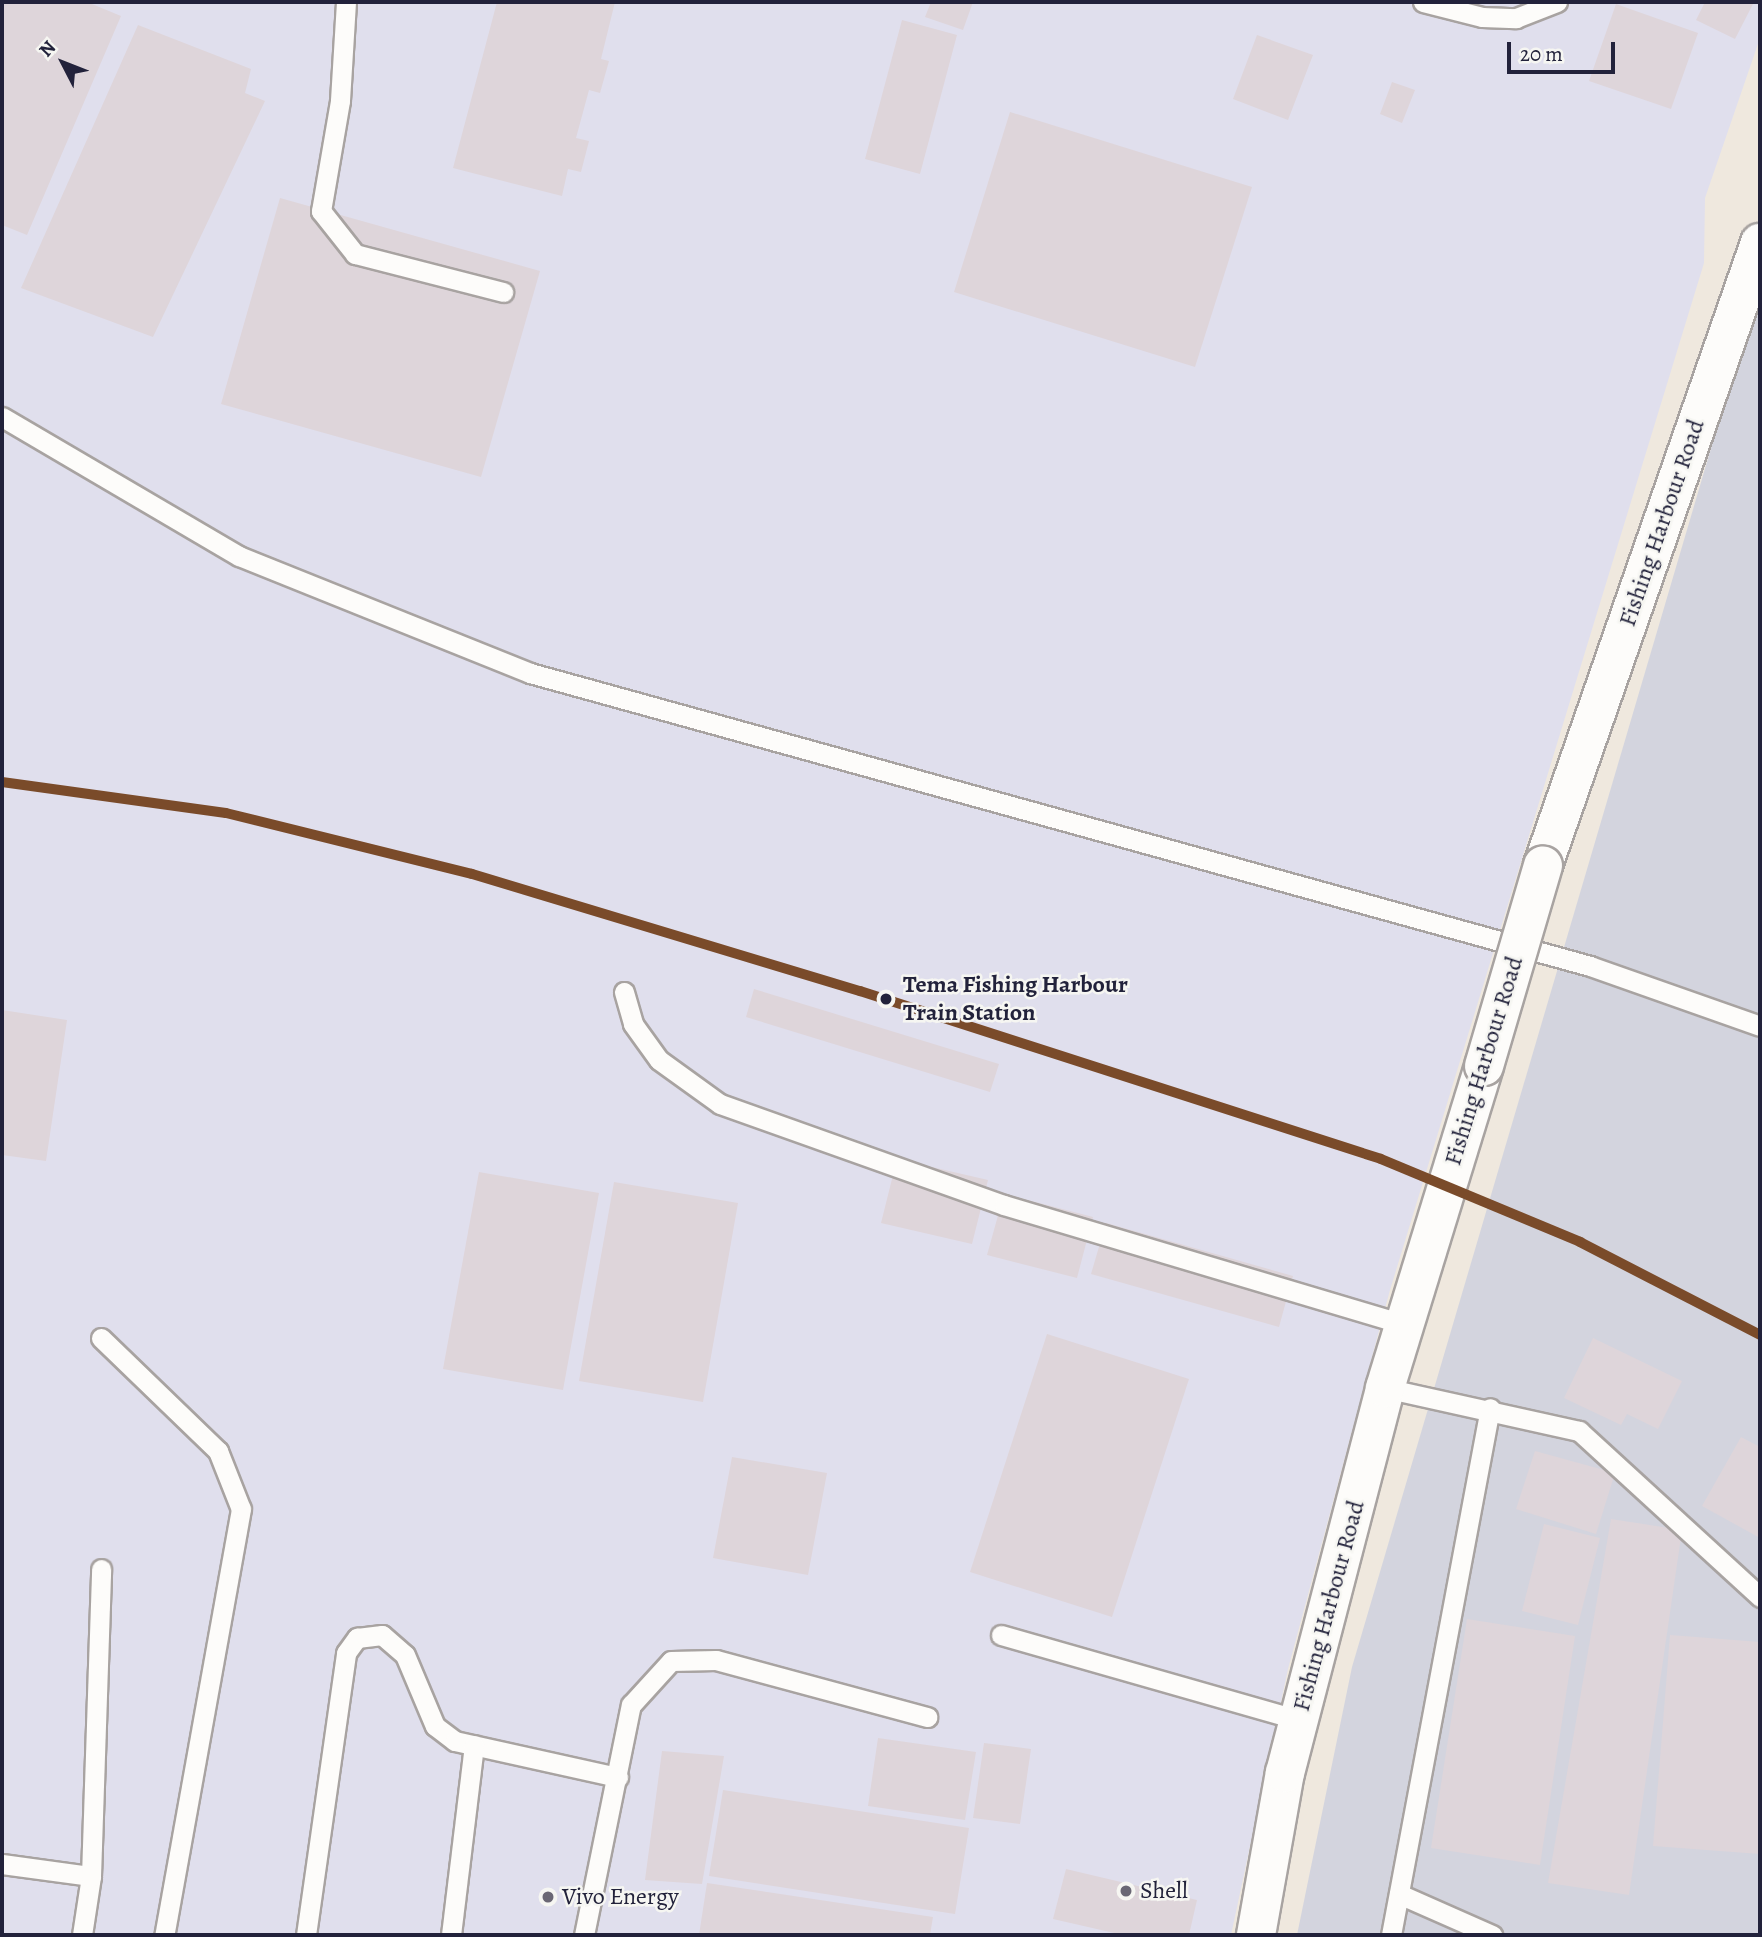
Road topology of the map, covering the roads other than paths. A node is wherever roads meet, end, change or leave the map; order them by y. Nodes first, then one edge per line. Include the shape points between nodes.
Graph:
1 (346, 2) edge
2 (1423, 2) edge
3 (1557, 2) edge
4 (1760, 243) edge
5 (503, 292) dead end
6 (2, 417) edge
7 (624, 992) dead end
8 (1760, 1026) edge
9 (1404, 1324) junction
10 (102, 1338) dead end
11 (1385, 1388) junction
12 (1490, 1408) junction
13 (102, 1569) dead end
14 (1760, 1597) edge
15 (1001, 1635) dead end
16 (927, 1717) dead end
17 (1299, 1720) junction
18 (474, 1745) junction
19 (618, 1777) junction
20 (2, 1864) edge
21 (91, 1876) junction
22 (1399, 1894) junction
23 (82, 1935) edge
24 (164, 1935) edge
25 (306, 1935) edge
26 (452, 1935) edge
27 (584, 1935) edge
28 (1256, 1935) edge
29 (1391, 1935) edge
30 (1492, 1935) edge

1 - 5 lane via 340,101 321,211 355,254
2 - 3 lane via 1482,18 1516,18
4 - 9 street, Fishing Harbour Road, bridge via 1543,865
6 - 8 lane via 239,556 530,673 1590,965
7 - 9 lane via 634,1024 659,1060 720,1104 1004,1205
9 - 11 street, Fishing Harbour Road
10 - 24 lane via 218,1451 242,1509
11 - 12 lane
11 - 17 street, Fishing Harbour Road
12 - 14 lane via 1579,1431
12 - 22 lane
13 - 21 lane
15 - 17 lane
16 - 19 lane via 716,1660 671,1661 631,1705
17 - 28 street, Fishing Harbour Road
18 - 19 lane
18 - 25 lane via 435,1726 405,1655 382,1634 357,1638 346,1653
18 - 26 lane
19 - 27 lane
20 - 21 lane
21 - 23 lane
22 - 29 lane
22 - 30 lane

